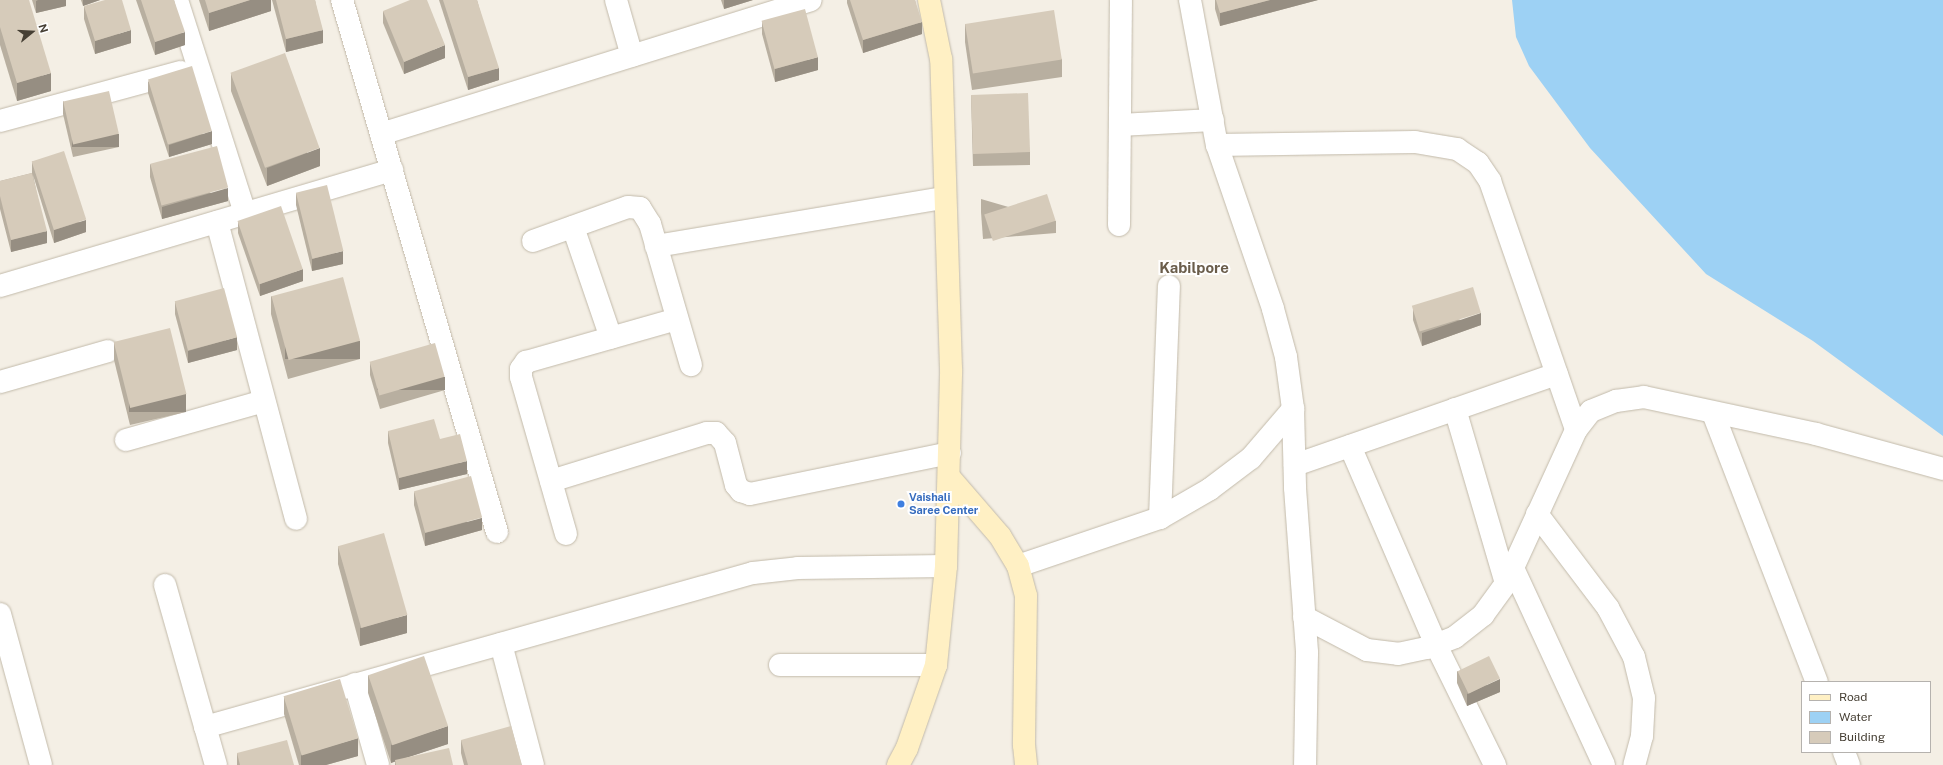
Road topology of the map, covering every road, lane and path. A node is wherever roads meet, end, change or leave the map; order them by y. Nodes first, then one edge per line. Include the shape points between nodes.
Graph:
1 (177, 0) edge
2 (342, 0) edge
3 (616, 0) edge
4 (811, 0) edge
5 (929, 0) edge
6 (1121, 0) edge
7 (1190, 0) edge
8 (632, 56) junction
9 (198, 67) junction
10 (1213, 120) junction
11 (0, 121) edge
12 (1120, 125) junction
13 (381, 134) junction
14 (1217, 145) junction
15 (392, 170) junction
16 (944, 198) junction
17 (245, 213) junction
18 (217, 222) junction
19 (1119, 225) dead end
20 (573, 227) junction
21 (533, 241) dead end
22 (656, 246) junction
23 (0, 286) edge
24 (1169, 286) dead end
25 (677, 319) junction
26 (611, 338) junction
27 (108, 351) dead end
28 (691, 365) dead end
29 (1557, 374) junction
30 (0, 382) edge
31 (264, 401) junction
32 (1293, 409) junction
33 (1455, 409) junction
34 (1713, 413) junction
35 (1576, 430) junction
36 (126, 440) dead end
37 (1350, 446) junction
38 (950, 453) junction
39 (1295, 465) junction
40 (1943, 469) edge
41 (949, 477) junction
42 (551, 481) junction
43 (1537, 514) junction
44 (1160, 518) junction
45 (296, 519) dead end
46 (497, 532) dead end
47 (566, 534) dead end
48 (946, 566) junction
49 (1018, 566) junction
50 (1509, 575) junction
51 (165, 586) dead end
52 (0, 614) edge
53 (1304, 616) junction
54 (501, 644) junction
55 (1436, 645) junction
56 (936, 664) junction
57 (780, 665) dead end
58 (1817, 681) edge
59 (355, 684) junction
60 (205, 727) junction
61 (1844, 753) edge
62 (41, 765) edge
63 (216, 765) edge
64 (378, 765) edge
65 (532, 765) edge
66 (898, 765) edge
67 (1026, 765) edge
68 (1305, 765) edge
69 (1495, 765) edge
70 (1604, 765) edge
71 (1634, 765) edge
72 (1849, 765) edge

1 - 9 street
2 - 13 street
3 - 8 street
4 - 8 street
5 - 16 street via 941,59
6 - 12 street
7 - 10 street
8 - 13 street
9 - 11 street
9 - 17 street
10 - 12 street
10 - 14 street
12 - 19 street
13 - 15 street
14 - 29 street via 1415,142 1457,148 1478,163 1490,180
14 - 32 street via 1273,309 1286,357
15 - 17 street
15 - 46 street
16 - 22 street
16 - 38 street via 951,370
17 - 18 street
18 - 23 street
18 - 31 street
20 - 21 street
20 - 22 street via 628,207 640,208 650,224
20 - 26 street
22 - 25 street
24 - 44 street
25 - 26 street
25 - 28 street
26 - 42 street via 526,362 521,369 521,377
27 - 30 street
29 - 33 street
29 - 35 street
31 - 36 street
31 - 45 street
32 - 39 street
32 - 44 street via 1251,458 1210,489
33 - 37 street
33 - 50 street
34 - 35 street via 1644,397 1616,401 1590,412
34 - 40 street via 1816,434
34 - 58 street
35 - 43 street
37 - 39 street
37 - 55 street
38 - 41 street
38 - 42 street via 750,494 741,491 736,485 725,443 716,433 707,433
39 - 53 street
41 - 48 street
41 - 49 street via 1000,536
42 - 47 street
43 - 50 street
43 - 71 street via 1608,608 1634,657 1644,698 1642,736
44 - 49 street
48 - 54 street via 798,568 753,573
48 - 56 street
49 - 67 street via 1026,596
50 - 55 street via 1483,615 1455,637
50 - 70 street
51 - 60 street
52 - 62 street
53 - 55 street via 1367,650 1398,654
53 - 68 street via 1307,653
54 - 59 street
54 - 65 street
55 - 69 street
56 - 57 street
56 - 66 street via 907,748
59 - 60 street
59 - 64 street
60 - 63 street
61 - 72 street

